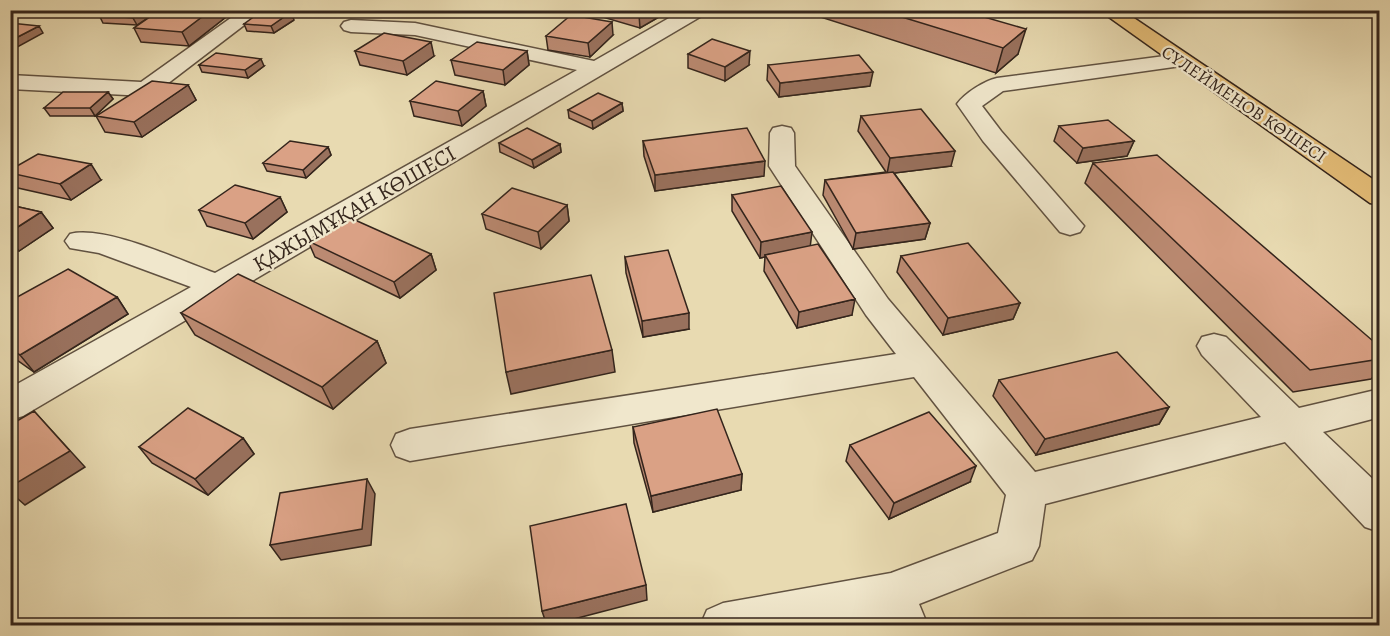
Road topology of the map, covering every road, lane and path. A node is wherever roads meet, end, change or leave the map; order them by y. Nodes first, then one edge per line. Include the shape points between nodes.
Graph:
1 (255, 10) edge
2 (698, 10) edge
3 (1108, 10) edge
4 (351, 26) dead end
5 (1180, 60) junction
6 (598, 68) junction
7 (10, 82) edge
8 (782, 133) dead end
9 (1380, 197) edge
10 (1070, 226) dead end
11 (80, 241) dead end
12 (219, 286) junction
13 (1214, 346) dead end
14 (922, 363) junction
15 (1380, 404) edge
16 (10, 406) edge
17 (1291, 425) junction
18 (410, 445) dead end
19 (1027, 491) junction
20 (1380, 514) edge
21 (898, 610) edge
22 (723, 626) edge

1 - 7 street via 146,89
2 - 6 street, ҚАЖЫМҰҚАН КӨШЕСІ
3 - 5 main road, СҮЛЕЙМЕНОВ КӨШЕСІ
4 - 6 street via 415,29
5 - 9 main road, СҮЛЕЙМЕНОВ КӨШЕСІ
5 - 10 street via 997,85 969,104
6 - 12 street, ҚАЖЫМҰҚАН КӨШЕСІ
8 - 14 street via 782,166 876,307
11 - 12 street via 104,244
12 - 16 street, ҚАЖЫМҰҚАН КӨШЕСІ
13 - 17 street
14 - 18 street
14 - 19 street
15 - 17 street
17 - 19 street
17 - 20 street
19 - 21 street via 1017,546
21 - 22 street

